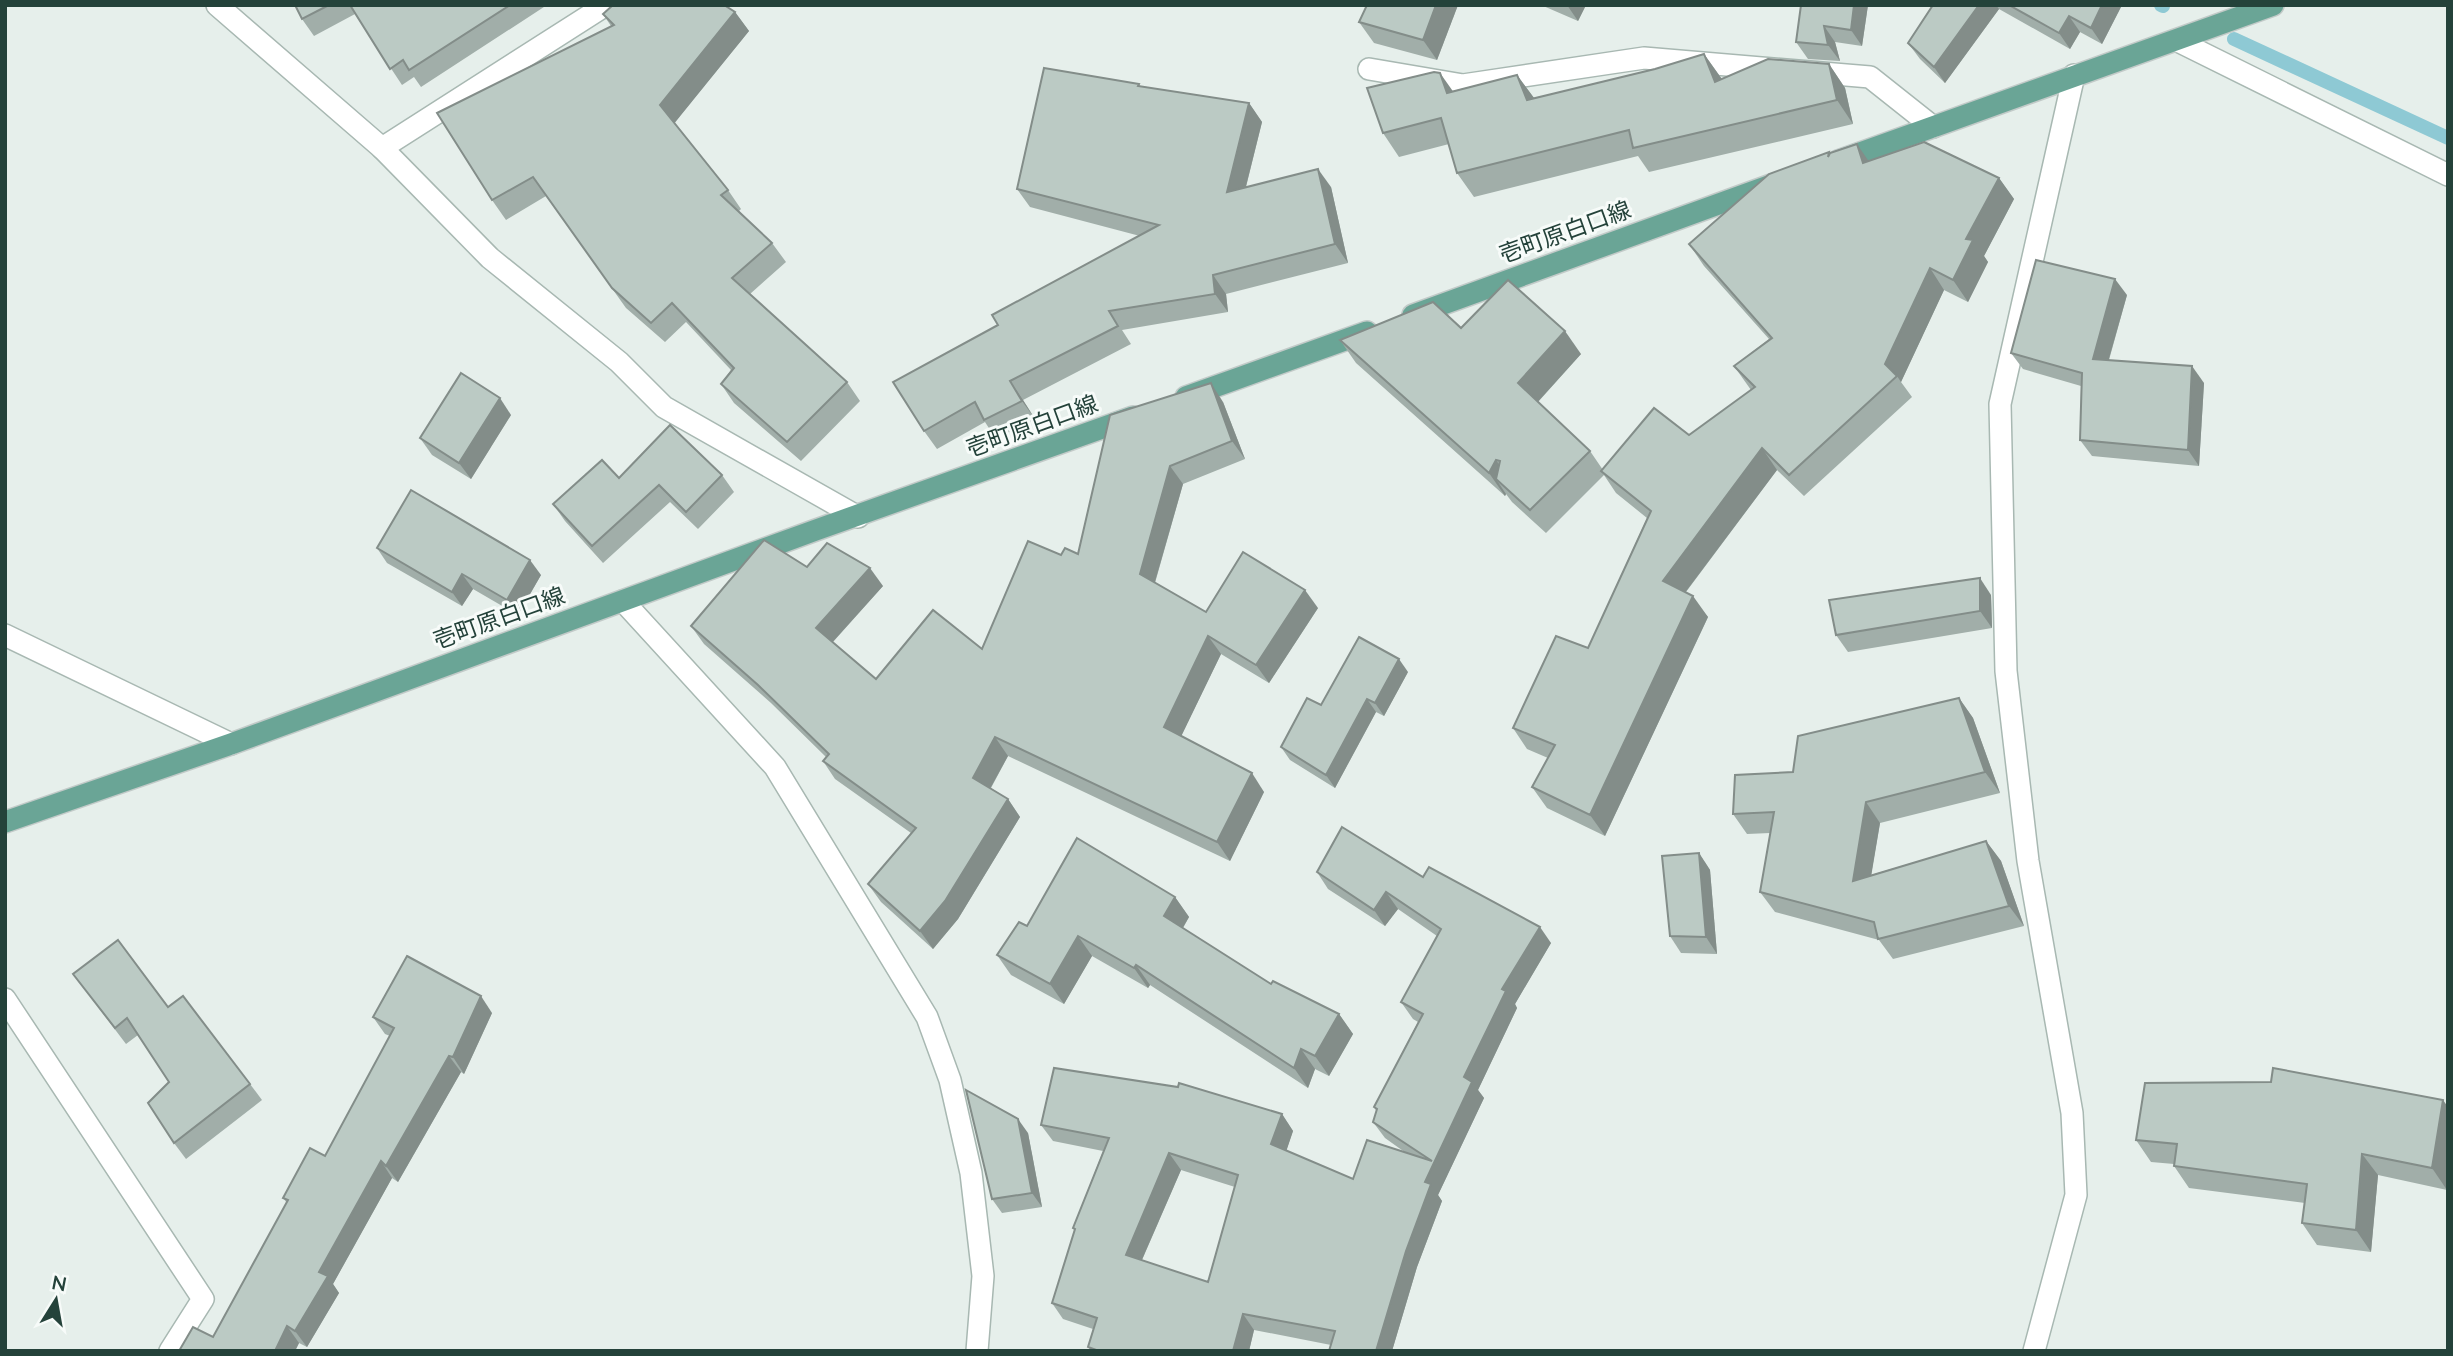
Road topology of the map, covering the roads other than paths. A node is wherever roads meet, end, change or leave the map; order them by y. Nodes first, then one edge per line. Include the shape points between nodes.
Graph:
1 (217, 5) edge
2 (606, 5) edge
3 (2273, 5) edge
4 (2178, 41) junction
5 (1368, 69) dead end
6 (2074, 75) junction
7 (1933, 127) junction
8 (382, 148) junction
9 (1815, 169) edge
10 (2448, 175) edge
11 (1788, 179) edge
12 (1172, 402) edge
13 (1146, 412) edge
14 (858, 517) junction
15 (623, 601) junction
16 (5, 635) edge
17 (231, 744) junction
18 (5, 821) edge
19 (5, 999) edge
20 (170, 1351) edge
21 (978, 1351) edge
22 (2034, 1351) edge

1 - 8 street
2 - 8 street
3 - 4 main road
4 - 6 main road
4 - 10 street
5 - 7 street via 1463,85 1644,58 1870,77
6 - 7 main road
6 - 22 street via 2000,404 2006,671 2028,861 2071,1113 2076,1195
7 - 9 main road
8 - 14 street via 490,258 619,362 664,407
11 - 12 main road, 壱町原白口線
13 - 14 main road, 壱町原白口線
14 - 15 main road, 壱町原白口線
15 - 17 main road, 壱町原白口線
15 - 21 street via 775,767 927,1017 950,1080 971,1173 984,1276
16 - 17 street
17 - 18 main road, 壱町原白口線
19 - 20 street via 203,1300

